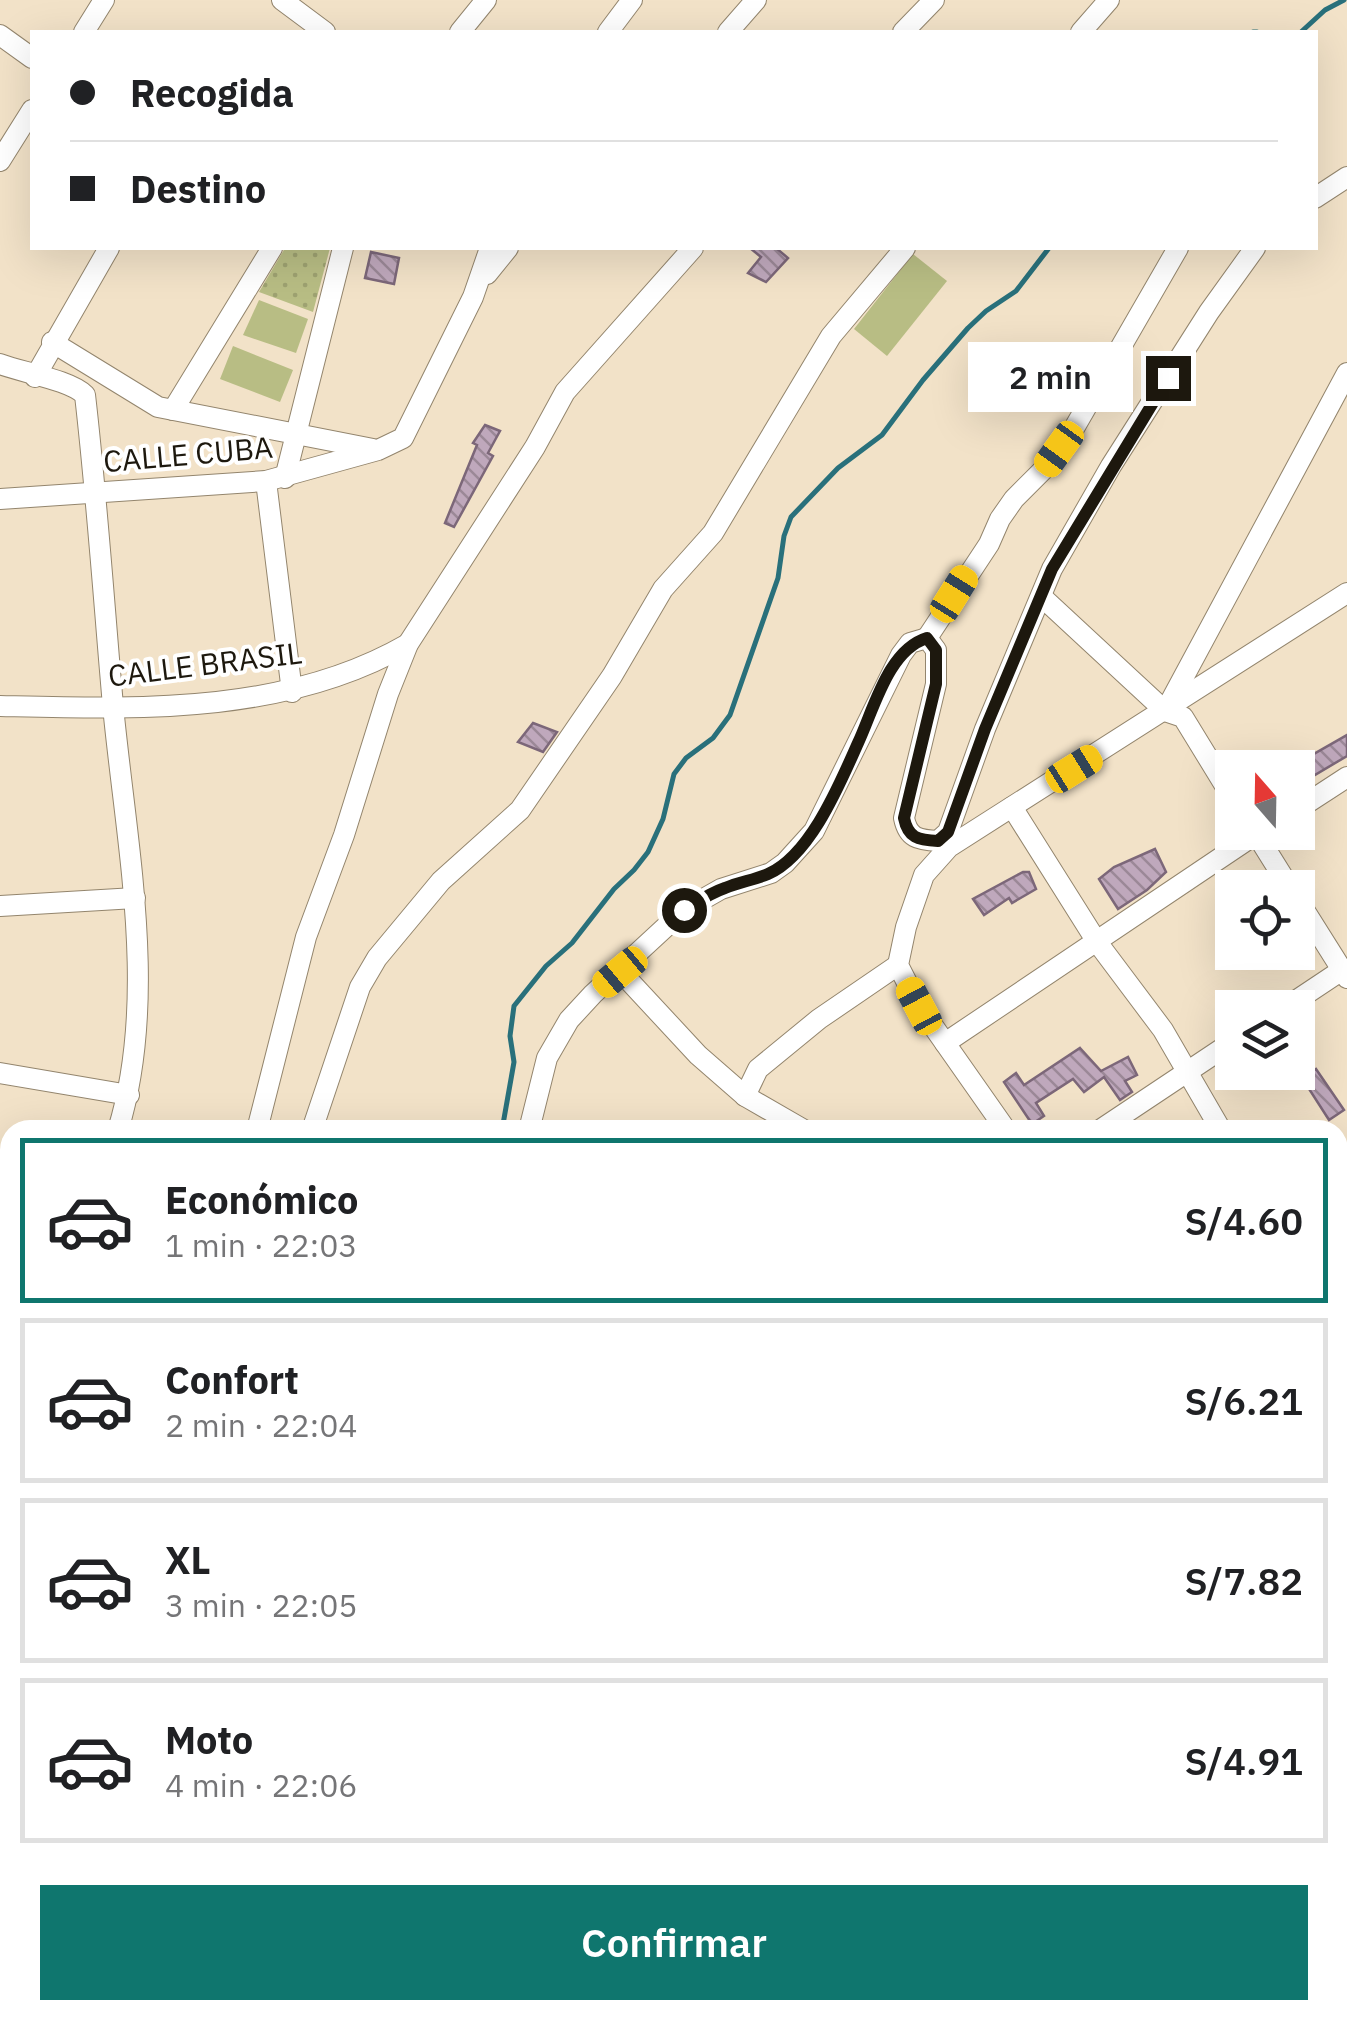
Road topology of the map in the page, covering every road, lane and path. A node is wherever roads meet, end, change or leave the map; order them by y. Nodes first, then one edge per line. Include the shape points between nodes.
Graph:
1 (104, 0) edge
2 (282, 0) edge
3 (486, 0) edge
4 (632, 0) edge
5 (756, 0) edge
6 (934, 0) edge
7 (1109, 0) edge
8 (89, 30) edge
9 (322, 30) edge
10 (462, 30) edge
11 (610, 30) edge
12 (730, 30) edge
13 (905, 30) edge
14 (1083, 30) edge
15 (0, 35) edge
16 (30, 57) edge
17 (30, 113) edge
18 (0, 160) edge
19 (1347, 177) edge
20 (1318, 196) edge
21 (108, 250) edge
22 (271, 250) edge
23 (342, 250) edge
24 (489, 250) edge
25 (507, 250) edge
26 (690, 250) edge
27 (903, 250) edge
28 (1177, 250) edge
29 (1254, 250) edge
30 (472, 297) junction
31 (52, 342) junction
32 (0, 364) edge
33 (1347, 373) edge
34 (34, 377) junction
35 (173, 410) junction
36 (295, 435) junction
37 (378, 450) junction
38 (275, 480) junction
39 (97, 493) junction
40 (0, 499) edge
41 (1042, 597) junction
42 (1344, 602) edge
43 (927, 638) junction
44 (408, 644) junction
45 (292, 692) junction
46 (0, 706) edge
47 (114, 708) junction
48 (1165, 711) junction
49 (1215, 770) edge
50 (1347, 778) edge
51 (1315, 798) edge
52 (1012, 807) junction
53 (1232, 850) edge
54 (937, 851) junction
55 (136, 898) junction
56 (0, 906) edge
57 (1315, 927) edge
58 (1097, 942) junction
59 (898, 966) junction
60 (620, 972) junction
61 (1345, 974) edge
62 (1315, 991) edge
63 (945, 1042) junction
64 (1215, 1054) edge
65 (1188, 1072) junction
66 (0, 1073) edge
67 (129, 1095) junction
68 (746, 1096) junction
69 (121, 1120) edge
70 (259, 1120) edge
71 (315, 1120) edge
72 (531, 1120) edge
73 (787, 1120) edge
74 (999, 1120) edge
75 (1115, 1120) edge
76 (1215, 1120) edge

1 - 8 street
2 - 9 street
3 - 10 street
4 - 11 street
5 - 12 street
6 - 13 street
7 - 14 street
15 - 16 street
17 - 18 street
19 - 20 street
21 - 31 street
22 - 35 street
23 - 36 street
24 - 30 street
25 - 30 street
26 - 44 street via 565,392
27 - 71 street via 831,336 714,533 663,588 520,810 441,881 377,958 360,987
28 - 43 street via 1073,430 1014,499
29 - 41 street via 1111,466
30 - 37 street via 403,438
31 - 34 street
31 - 35 street
32 - 34 street
33 - 48 street
34 - 39 street via 75,385 85,395
35 - 36 street
36 - 37 street
36 - 38 street
37 - 38 street, CALLE CUBA
38 - 39 street, CALLE CUBA
38 - 45 street
39 - 40 street, CALLE CUBA
39 - 47 street
41 - 48 street
41 - 54 street
42 - 48 street
43 - 54 street via 936,650 936,684 904,818 907,830
43 - 60 street via 910,643 891,672 814,830 785,863 684,910
44 - 45 street, CALLE BRASIL via 372,665
44 - 70 street via 298,963
45 - 47 street, CALLE BRASIL
46 - 47 street, CALLE BRASIL
47 - 55 street
48 - 49 street via 1182,717
48 - 52 street
50 - 51 street
52 - 54 street
52 - 58 street
53 - 58 street
54 - 59 street via 914,900
55 - 56 street
55 - 67 street
57 - 61 street
58 - 63 street
58 - 65 street
59 - 63 street
59 - 68 street via 758,1069
60 - 68 street
60 - 72 street via 569,1020 546,1058
61 - 62 street
63 - 74 street
64 - 65 street
65 - 75 street
65 - 76 street
66 - 67 street
67 - 69 street
68 - 73 street

